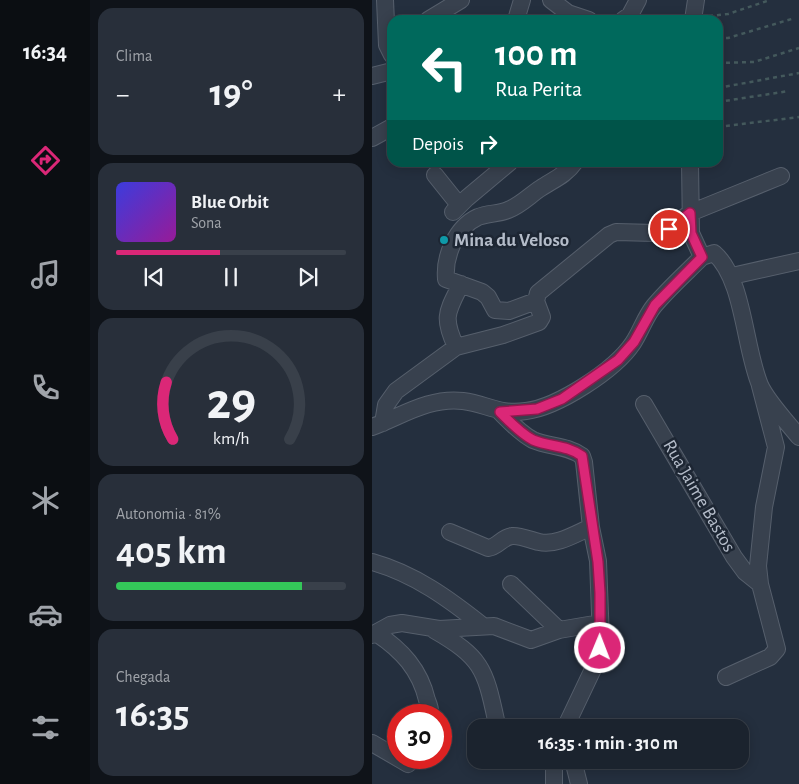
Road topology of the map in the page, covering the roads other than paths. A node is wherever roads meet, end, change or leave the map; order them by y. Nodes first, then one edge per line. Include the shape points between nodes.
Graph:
1 (385, 0) edge
2 (461, 0) edge
3 (522, 0) edge
4 (551, 0) edge
5 (638, 0) edge
6 (696, 0) edge
7 (436, 15) edge
8 (518, 15) edge
9 (574, 15) edge
10 (630, 15) edge
11 (694, 15) edge
12 (387, 19) edge
13 (387, 72) edge
14 (372, 76) edge
15 (387, 130) edge
16 (372, 138) edge
17 (504, 167) edge
18 (569, 167) edge
19 (690, 167) edge
20 (435, 175) dead end
21 (781, 176) dead end
22 (690, 213) junction
23 (702, 257) junction
24 (798, 261) edge
25 (732, 276) junction
26 (461, 284) junction
27 (536, 302) junction
28 (456, 347) junction
29 (760, 386) junction
30 (644, 404) dead end
31 (500, 412) junction
32 (376, 424) edge
33 (798, 437) edge
34 (591, 527) junction
35 (450, 532) dead end
36 (372, 562) edge
37 (512, 584) dead end
38 (760, 584) junction
39 (600, 624) junction
40 (483, 626) junction
41 (430, 628) junction
42 (559, 630) junction
43 (374, 634) edge
44 (726, 677) dead end
45 (428, 704) edge
46 (496, 719) edge
47 (571, 719) edge
48 (372, 743) edge
49 (387, 752) edge
50 (554, 769) edge
51 (575, 769) edge
52 (554, 784) edge
53 (579, 784) edge

1 - 12 street
2 - 7 street
3 - 8 street
4 - 9 street
5 - 10 street
6 - 11 street
13 - 14 street
15 - 16 street
17 - 20 street via 456,209
18 - 26 street via 524,202 468,223 455,237 446,274 448,281
19 - 22 street
21 - 22 street
22 - 23 street via 691,233
22 - 27 street via 669,229 655,233 616,232 608,236 538,293
23 - 25 street via 714,253
23 - 31 street via 655,305 634,342 618,360 562,399 537,409
24 - 25 street
25 - 29 street, Rua Jaime Bastos
26 - 27 street via 482,292 495,310 502,312
26 - 28 street via 446,322
27 - 28 street via 542,317 539,322
28 - 32 street via 396,391
29 - 33 street
29 - 38 street, Rua Jaime Bastos via 776,446 762,521 758,566
30 - 38 street, Rua Jaime Bastos via 734,557
31 - 32 street via 463,401 432,402
31 - 34 street via 533,440 569,448 582,456
34 - 35 street via 551,542 509,536 488,548
34 - 39 street via 598,562
36 - 40 street via 420,581 451,600
37 - 42 street
38 - 44 street, Rua Jaime Bastos via 777,649 770,657
39 - 42 street
39 - 47 street via 598,656
40 - 41 street via 450,630
40 - 42 street via 506,629 531,640
41 - 43 street via 402,623 390,625
41 - 46 street via 474,657 484,673
43 - 45 street via 401,652 416,670
48 - 49 street
50 - 52 street
51 - 53 street

